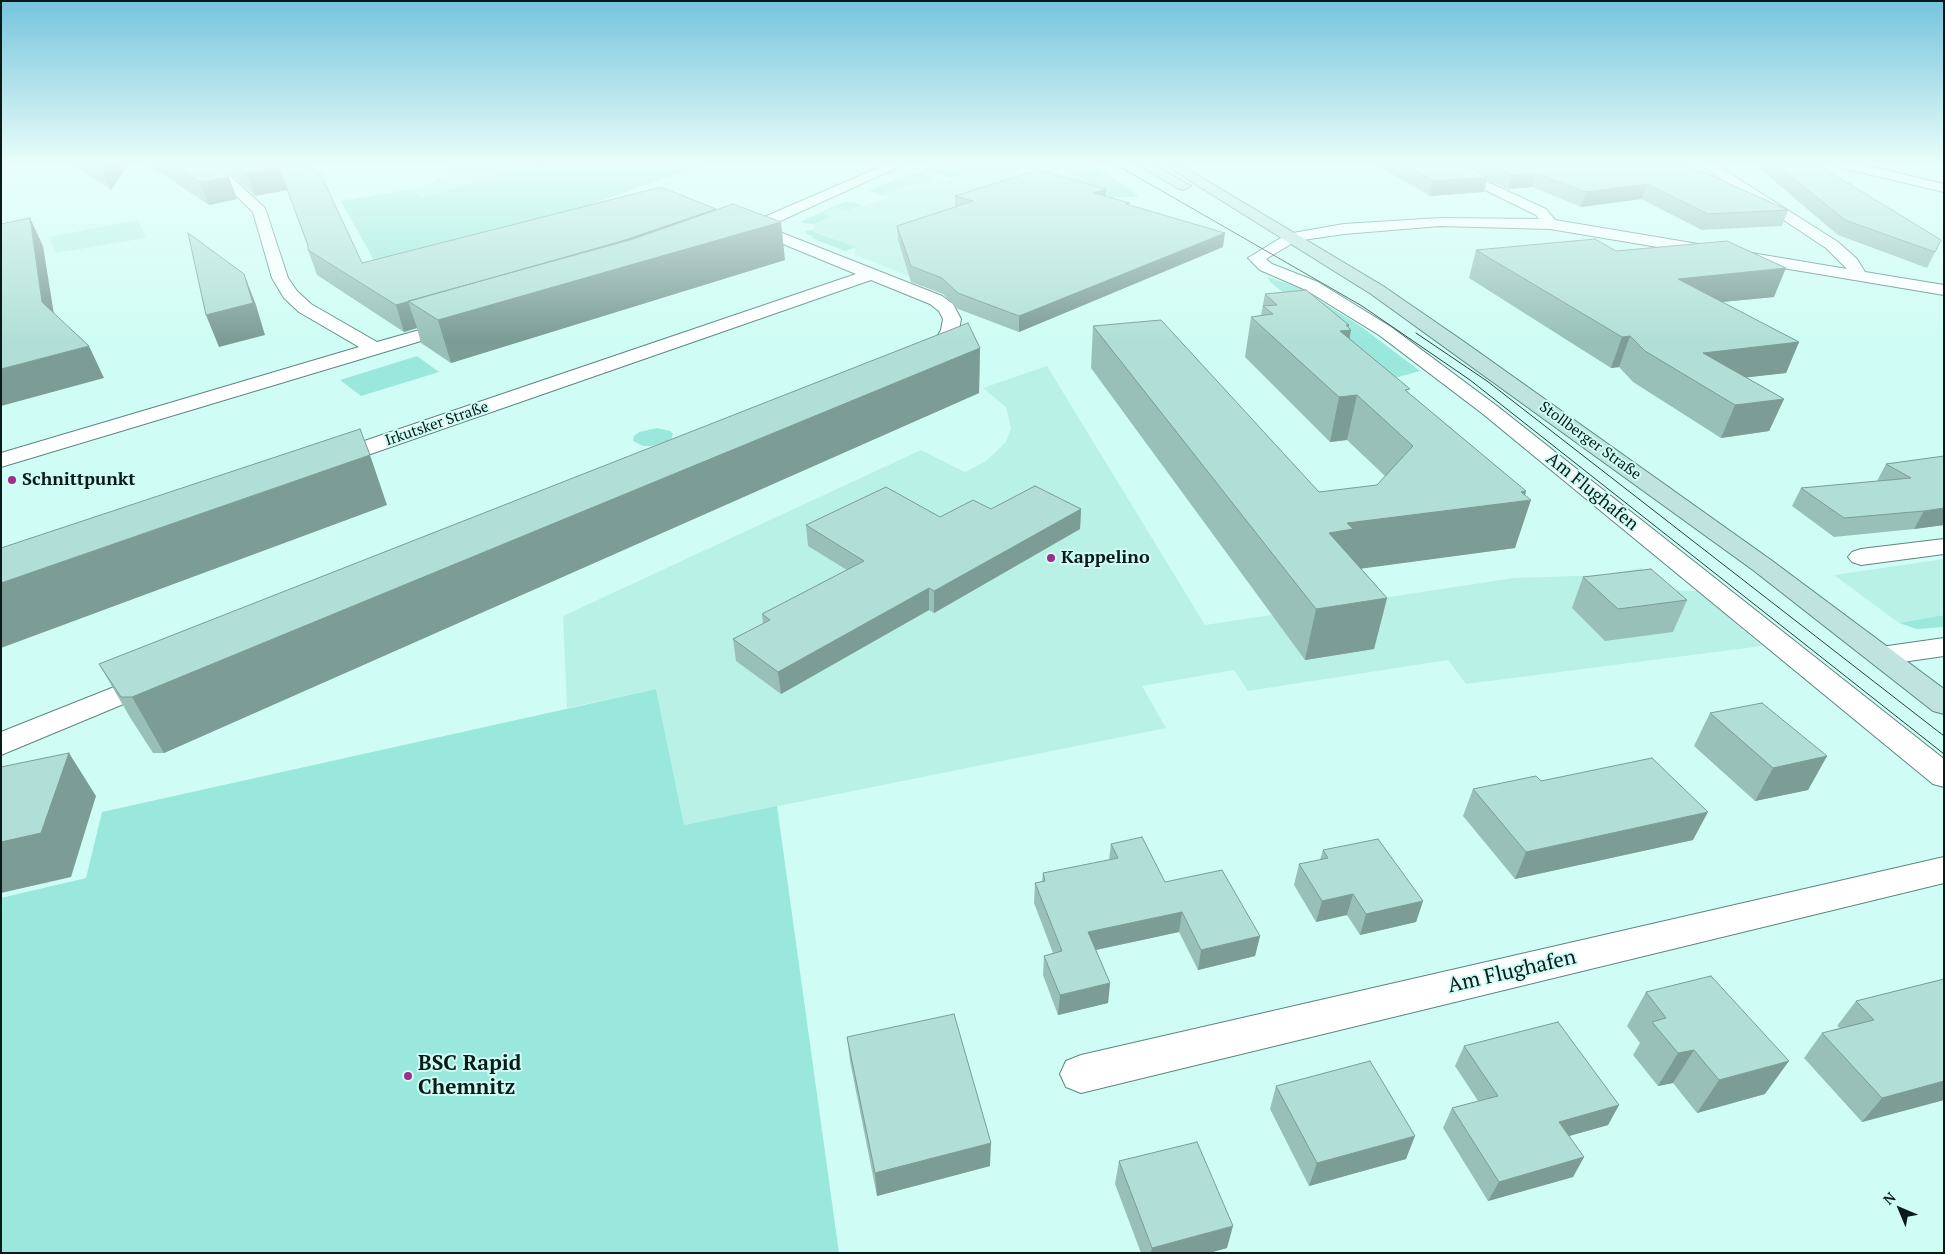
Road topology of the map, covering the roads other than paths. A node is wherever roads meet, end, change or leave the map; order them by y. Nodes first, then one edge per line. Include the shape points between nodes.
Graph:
1 (263, 223) edge
2 (764, 223) edge
3 (1257, 223) edge
4 (1268, 223) edge
5 (1434, 223) edge
6 (1469, 223) edge
7 (1797, 223) edge
8 (1550, 224) joint
9 (754, 227) junction
10 (730, 237) edge
11 (1292, 237) junction
12 (872, 274) junction
13 (1858, 274) junction
14 (1944, 290) edge
15 (469, 321) edge
16 (374, 348) junction
17 (904, 370) edge
18 (1, 460) edge
19 (315, 466) edge
20 (1944, 546) edge
21 (1861, 557) dead end
22 (1944, 647) edge
23 (1881, 656) junction
24 (176, 672) edge
25 (1944, 704) edge
26 (1, 744) edge
27 (1944, 776) edge
28 (1944, 870) edge
29 (1081, 1074) dead end

1 - 16 street via 280,278 290,294 305,308
2 - 9 street
3 - 11 main road, Stollberger Straße
4 - 11 main road, Stollberger Straße
5 - 11 street
6 - 8 street
7 - 13 street via 1832,245 1851,262
8 - 13 street
9 - 10 street
9 - 12 street
11 - 23 main road, Stollberger Straße via 1378,290 1456,345 1762,565
11 - 27 street, Am Flughafen via 1256,258 1266,267 1312,286 1385,331 1490,410
12 - 17 street via 936,300 947,308 952,319 950,330 938,350 921,363
12 - 19 street, Irkutsker Straße
13 - 14 street
15 - 16 street
16 - 18 street
20 - 21 street
22 - 23 street
23 - 25 main road, Stollberger Straße
24 - 26 street
28 - 29 street, Am Flughafen

